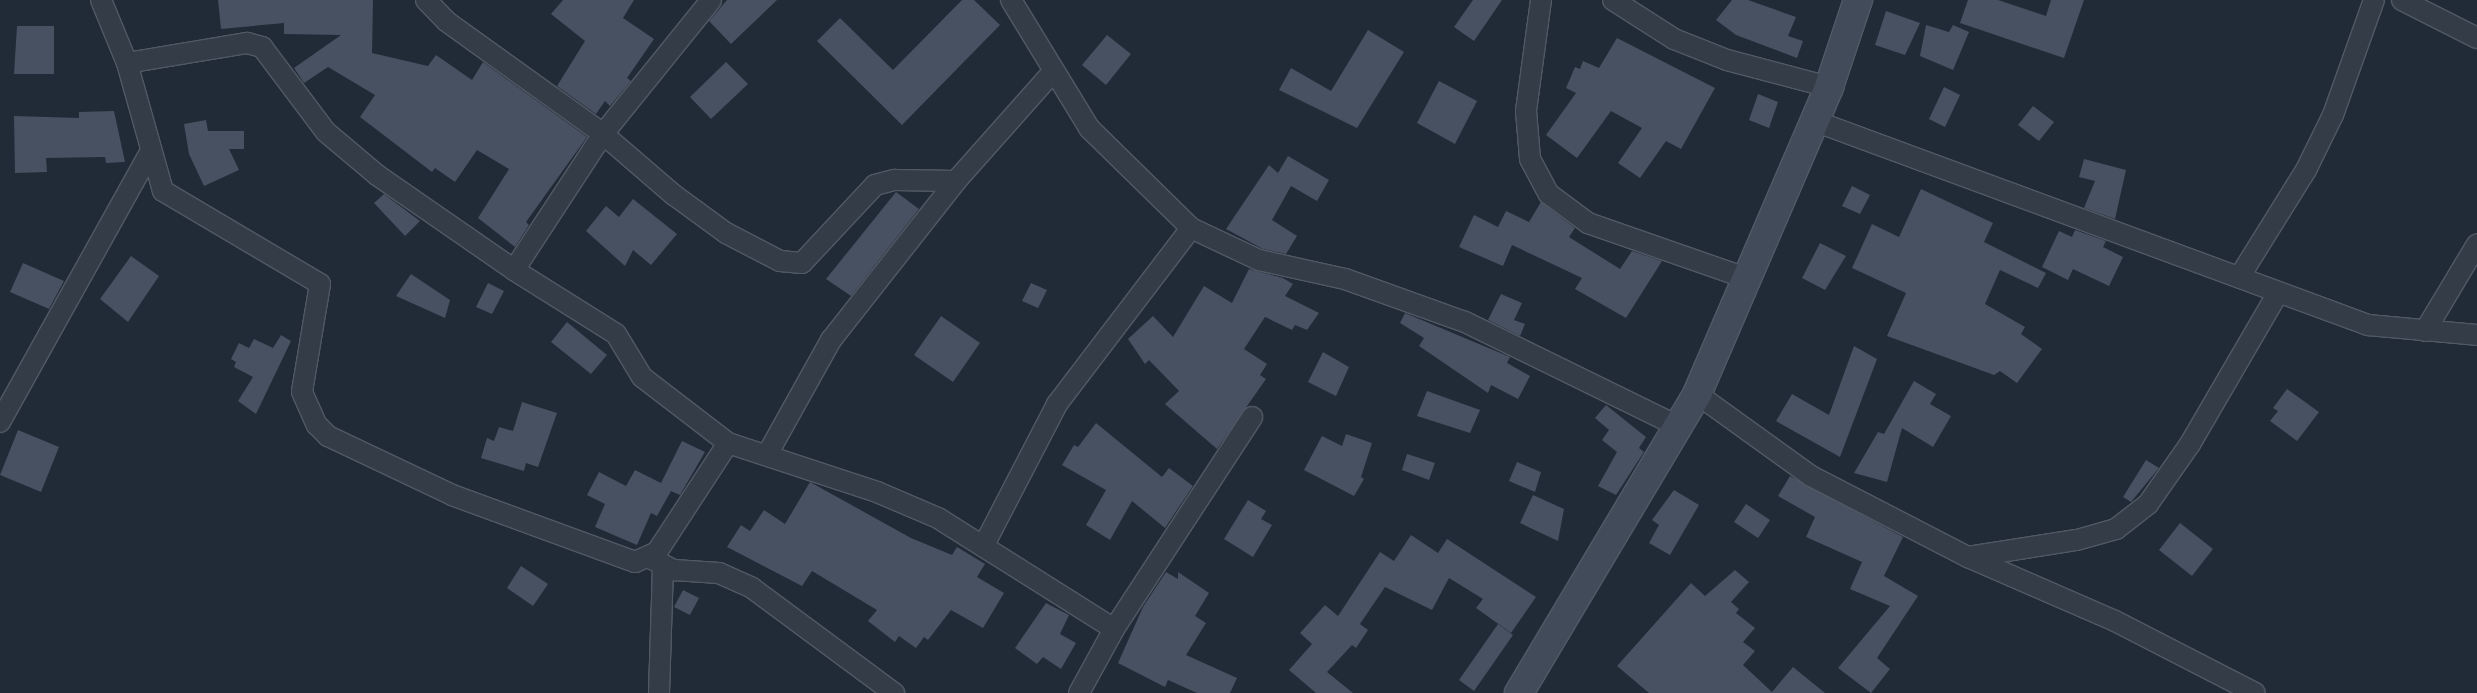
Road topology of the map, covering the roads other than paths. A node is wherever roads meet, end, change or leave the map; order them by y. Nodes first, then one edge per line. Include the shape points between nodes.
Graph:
1 (102, 0) edge
2 (426, 0) edge
3 (711, 0) edge
4 (1011, 0) edge
5 (1541, 0) edge
6 (1612, 0) edge
7 (1858, 0) edge
8 (2374, 0) edge
9 (2402, 0) edge
10 (2477, 38) edge
11 (127, 63) junction
12 (1052, 73) junction
13 (1829, 87) junction
14 (1812, 120) junction
15 (603, 134) junction
16 (151, 151) junction
17 (956, 181) junction
18 (1191, 228) junction
19 (2477, 244) edge
20 (514, 270) junction
21 (2240, 276) junction
22 (1746, 278) junction
23 (2278, 293) junction
24 (2425, 331) junction
25 (2477, 335) edge
26 (1697, 394) junction
27 (1252, 417) dead end
28 (0, 422) edge
29 (1679, 427) junction
30 (728, 443) junction
31 (767, 455) junction
32 (984, 546) junction
33 (1968, 557) junction
34 (657, 563) junction
35 (1114, 630) junction
36 (659, 693) edge
37 (894, 693) edge
38 (1079, 693) edge
39 (1519, 693) edge
40 (2254, 693) edge

1 - 11 street
2 - 15 street via 446,21
3 - 15 street
4 - 12 street
5 - 22 street via 1526,111 1530,159 1549,194 1588,222
6 - 13 street via 1674,39 1727,60
7 - 13 street
8 - 21 street via 2333,115 2306,170
9 - 10 street
11 - 16 street
11 - 20 street via 255,43 326,132 377,175
12 - 17 street
12 - 18 street via 1089,128
13 - 14 street
14 - 21 street
14 - 22 street
15 - 17 street via 726,232 791,264 802,263 875,185 894,180
15 - 20 street
16 - 28 street
16 - 34 street via 163,190 320,284 302,392 317,425 328,436 470,502 621,559
17 - 31 street via 817,359
18 - 29 street via 1259,260 1351,280 1465,322
18 - 32 street via 1057,404
19 - 24 street
20 - 30 street via 616,334 642,378
21 - 23 street
22 - 26 street
23 - 24 street via 2368,325
23 - 33 street via 2190,444 2148,504 2116,528 2077,540
24 - 25 street
26 - 29 street
26 - 33 street via 1811,476
27 - 35 street
29 - 39 street
30 - 31 street
30 - 34 street
31 - 32 street via 877,492 938,518
32 - 35 street
33 - 40 street via 2115,621
34 - 36 street
34 - 37 street via 720,573 746,585
35 - 38 street

